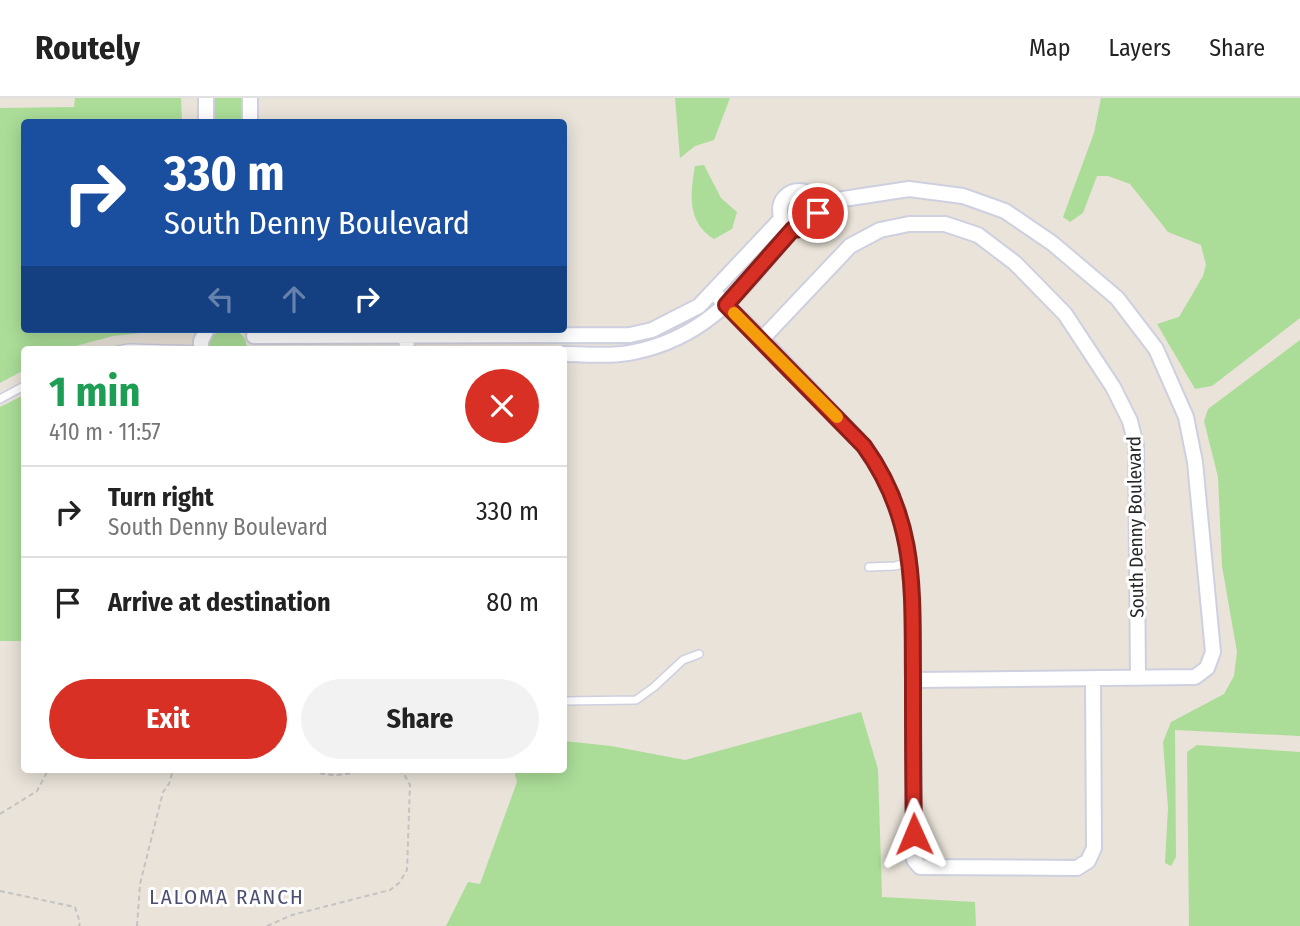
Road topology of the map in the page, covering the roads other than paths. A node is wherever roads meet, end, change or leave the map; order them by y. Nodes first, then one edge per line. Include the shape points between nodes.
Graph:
1 (206, 98) edge
2 (250, 98) edge
3 (206, 119) edge
4 (250, 119) edge
5 (817, 203) junction
6 (781, 219) junction
7 (793, 229) junction
8 (713, 292) junction
9 (726, 305) junction
10 (253, 338) edge
11 (406, 338) edge
12 (762, 339) junction
13 (313, 343) edge
14 (567, 354) edge
15 (21, 388) edge
16 (0, 399) edge
17 (910, 562) junction
18 (869, 567) dead end
19 (699, 653) dead end
20 (1138, 678) junction
21 (913, 680) junction
22 (1093, 680) junction
23 (567, 701) edge

1 - 3 street
2 - 4 street
5 - 6 street via 809,194 791,192 779,206
5 - 7 street via 813,223
5 - 20 street via 909,189 963,196 1004,211 1052,243 1117,298 1156,349 1186,417 1195,462 1213,652 1207,668 1195,677
6 - 7 street
6 - 8 street
7 - 9 street
8 - 9 street
8 - 11 street via 679,318 630,335
9 - 12 street
9 - 14 street via 702,325 660,344 633,352
10 - 13 street
11 - 13 street
12 - 17 street via 844,423 878,466 903,526
12 - 20 street, South Denny Boulevard via 850,246 880,230 946,224 978,236 1015,262 1065,314 1130,421 1136,445
15 - 16 lane
17 - 18 lane
17 - 21 street
19 - 23 lane via 636,700
20 - 22 street
21 - 22 street
21 - 22 street via 914,860 920,867 1077,868 1094,848

